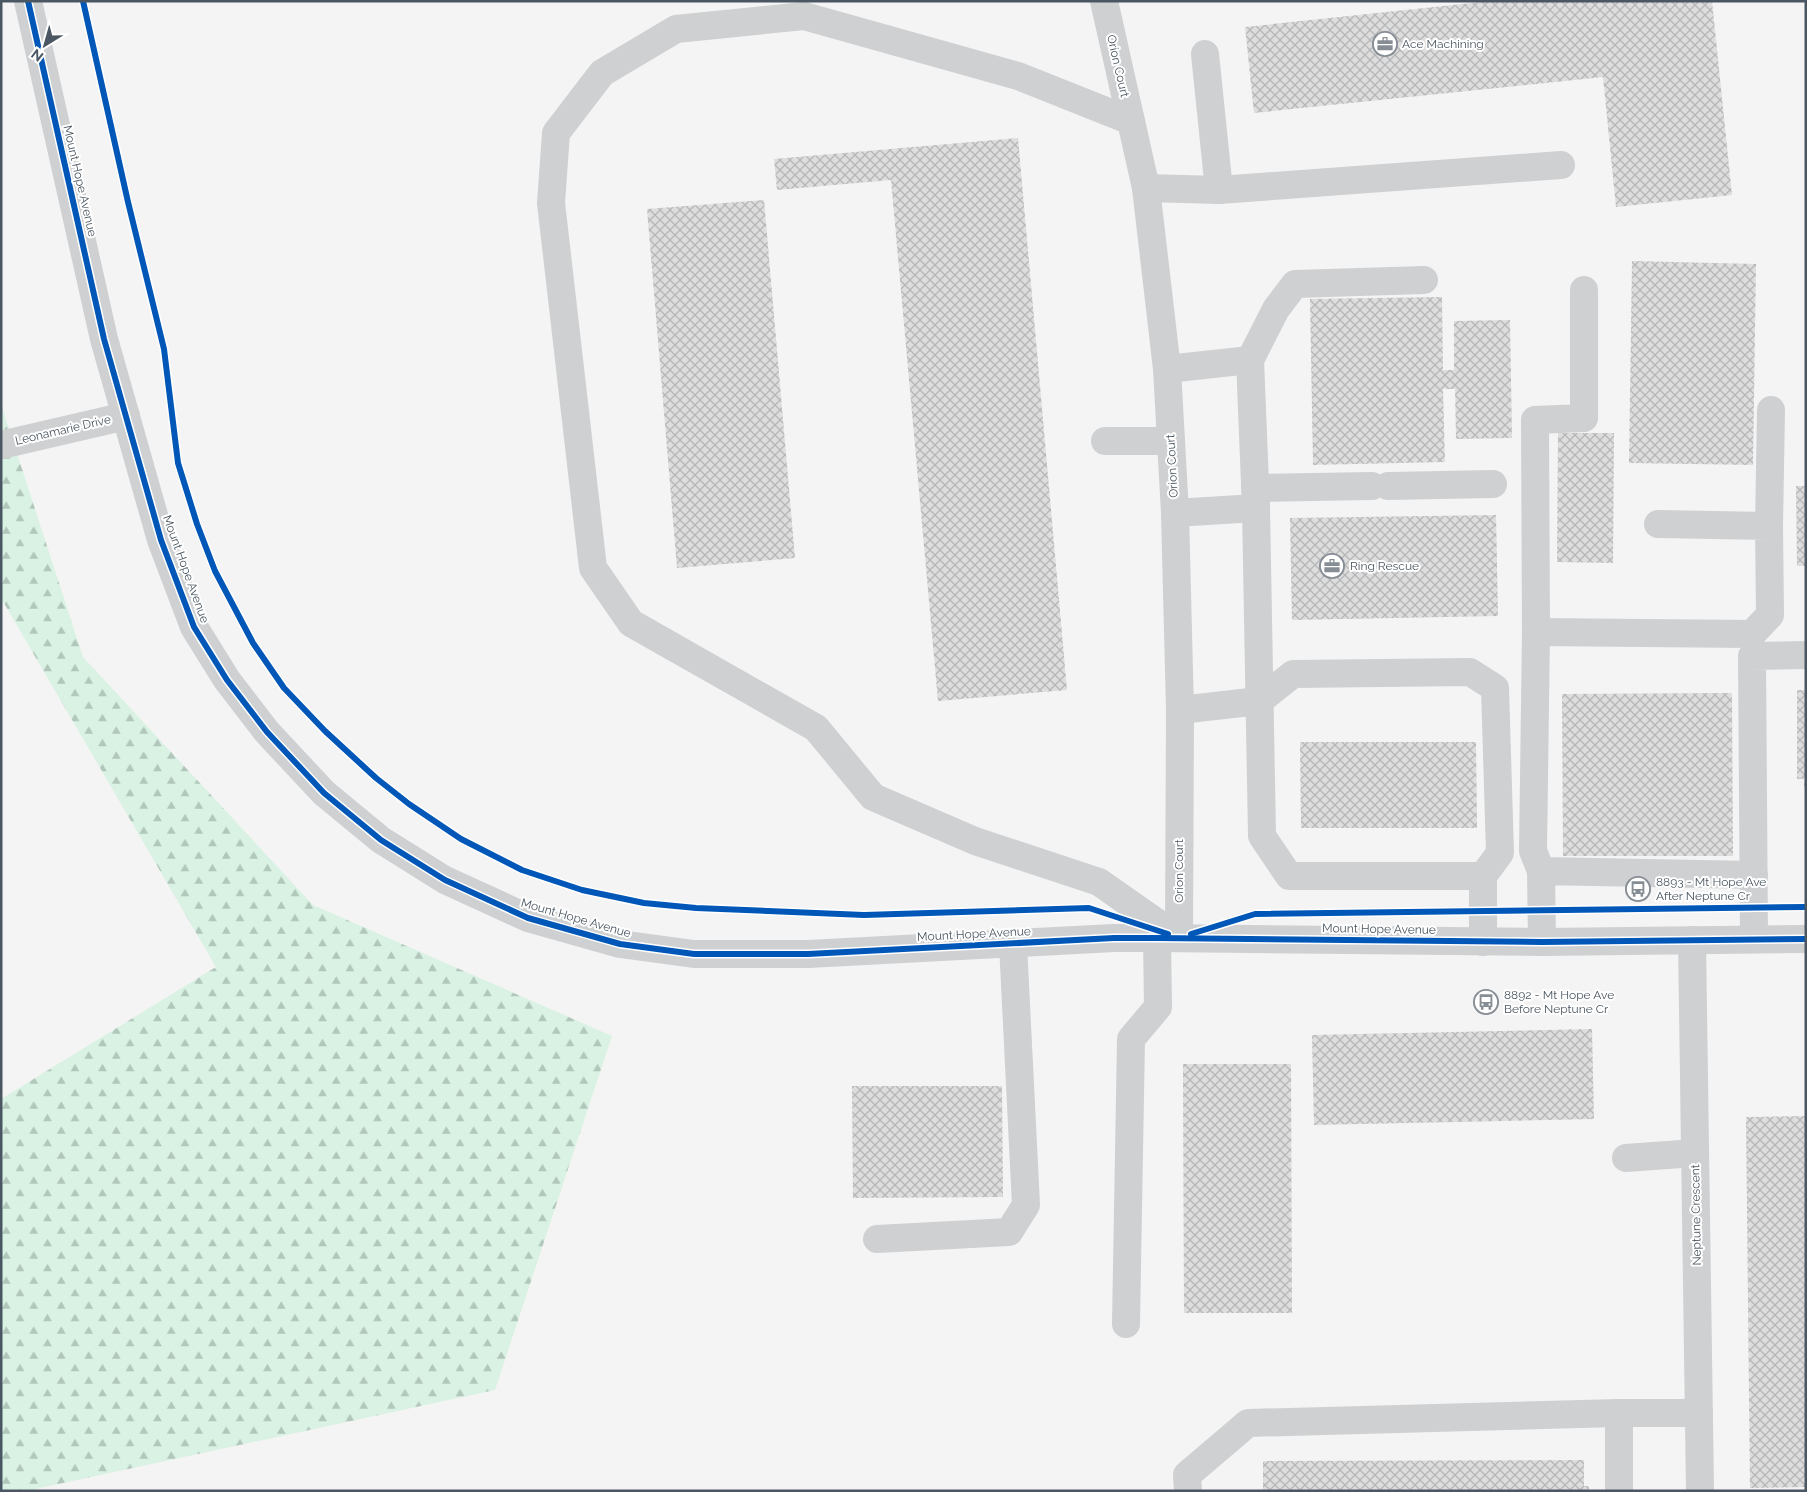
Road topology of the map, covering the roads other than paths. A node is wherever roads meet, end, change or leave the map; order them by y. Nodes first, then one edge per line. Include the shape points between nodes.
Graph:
1 (28, 1) edge
2 (1104, 1) edge
3 (1205, 54) dead end
4 (1131, 121) junction
5 (1561, 165) dead end
6 (1146, 188) junction
7 (1219, 190) junction
8 (1424, 280) dead end
9 (1584, 290) dead end
10 (1250, 360) junction
11 (1167, 369) junction
12 (1771, 410) dead end
13 (126, 416) junction
14 (1171, 441) junction
15 (1104, 442) dead end
16 (1, 445) edge
17 (1493, 484) dead end
18 (1256, 498) junction
19 (1175, 513) junction
20 (1658, 524) dead end
21 (1769, 526) junction
22 (1536, 632) junction
23 (1752, 645) junction
24 (1806, 655) edge
25 (1259, 700) junction
26 (1180, 710) junction
27 (1541, 872) junction
28 (1754, 875) junction
29 (1483, 876) junction
30 (1168, 938) junction
31 (1754, 939) junction
32 (1806, 939) edge
33 (1692, 940) junction
34 (1483, 942) junction
35 (1542, 942) junction
36 (1013, 944) junction
37 (1695, 1153) junction
38 (1626, 1158) dead end
39 (877, 1239) dead end
40 (1126, 1324) dead end
41 (1619, 1413) junction
42 (1699, 1413) junction
43 (1188, 1491) edge
44 (1619, 1491) edge
45 (1700, 1491) edge

1 - 13 street, Mount Hope Avenue via 104,339
2 - 4 street, Orion Court
3 - 7 street
4 - 6 street, Orion Court
4 - 30 street via 1018,76 804,16 676,29 602,74 556,133 551,202 593,568 631,623 816,728 873,797 975,841 1099,882
5 - 7 street
6 - 7 street
6 - 11 street, Orion Court
8 - 10 street via 1295,284 1276,309
9 - 22 street via 1584,418 1535,420
10 - 11 street
10 - 18 street
11 - 14 street, Orion Court
12 - 21 street
13 - 16 street, Leonamarie Drive
13 - 36 street, Mount Hope Avenue via 161,540 194,627 228,680 268,732 324,793 381,840 445,880 528,918 620,944 694,954 808,954
14 - 15 street
14 - 19 street, Orion Court
17 - 18 street via 1380,486
18 - 19 street
18 - 25 street
19 - 26 street, Orion Court
20 - 21 street
21 - 23 street via 1770,616
22 - 23 street
22 - 27 street via 1533,851
23 - 24 street
23 - 28 street
25 - 26 street
25 - 29 street via 1262,836 1289,876
25 - 29 street via 1293,674 1470,672 1495,688 1500,853
26 - 30 street, Orion Court
27 - 28 street
27 - 35 street
28 - 31 street
29 - 34 street
30 - 34 street, Mount Hope Avenue
30 - 36 street, Mount Hope Avenue
30 - 40 street, Orion Court via 1158,1007 1131,1039
31 - 32 street, Mount Hope Avenue
31 - 33 street, Mount Hope Avenue
33 - 35 street, Mount Hope Avenue
33 - 37 street, Neptune Crescent
34 - 35 street, Mount Hope Avenue
36 - 39 street via 1026,1205 1009,1232
37 - 38 street
37 - 42 street, Neptune Crescent
41 - 42 street
41 - 43 street via 1248,1423 1187,1475
41 - 44 street
42 - 45 street, Neptune Crescent

